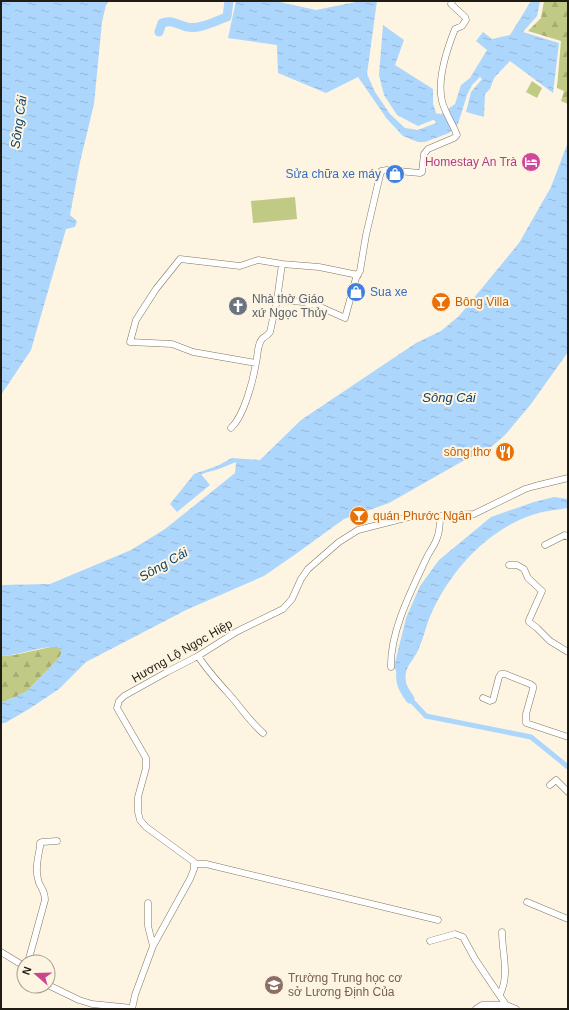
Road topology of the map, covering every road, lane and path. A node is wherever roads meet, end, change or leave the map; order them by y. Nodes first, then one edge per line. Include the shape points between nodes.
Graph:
1 (452, 1) edge
2 (282, 264) junction
3 (358, 275) junction
4 (277, 300) junction
5 (256, 364) junction
6 (231, 428) dead end
7 (568, 478) edge
8 (440, 516) junction
9 (568, 537) edge
10 (545, 545) dead end
11 (509, 565) dead end
12 (568, 652) edge
13 (198, 656) junction
14 (391, 667) dead end
15 (483, 698) dead end
16 (263, 733) dead end
17 (568, 738) edge
18 (550, 785) dead end
19 (568, 792) edge
20 (56, 841) dead end
21 (195, 864) junction
22 (527, 902) dead end
23 (148, 903) dead end
24 (568, 919) edge
25 (438, 920) dead end
26 (502, 932) dead end
27 (430, 941) dead end
28 (153, 946) junction
29 (1, 952) edge
30 (30, 954) edge
31 (16, 961) edge
32 (56, 990) edge
33 (500, 994) junction
34 (506, 1005) junction
35 (132, 1009) edge
36 (476, 1009) edge
37 (516, 1009) edge

1 - 3 street via 451,4 466,18 462,26 455,29 445,56 441,89 444,107 457,136 428,149 420,173 381,171
2 - 3 street via 319,267
2 - 4 street
2 - 5 street via 258,260 240,266 180,259 156,289 136,320 131,334 130,342 172,344 193,352
3 - 4 street via 346,318 304,302
4 - 5 street via 270,332 260,343
5 - 6 street via 253,381 242,410
7 - 8 street, Hương Lộ Ngọc Hiệp via 525,489 474,514
8 - 13 street, Hương Lộ Ngọc Hiệp via 401,518 353,532 308,569 292,600 283,609 236,632
8 - 14 street via 437,539 426,557 397,629
9 - 10 street via 565,535
11 - 12 street via 517,565 524,569 528,578 542,592 529,622 550,641
13 - 16 street via 246,716
13 - 21 street, Hương Lộ Ngọc Hiệp via 124,696 117,708 146,758 146,768 138,797 140,820
15 - 17 street via 493,700 501,674 530,684 533,689 526,723
18 - 19 street via 556,780
20 - 30 street via 40,843 37,878 45,893 45,900
21 - 25 street via 206,864
21 - 28 street via 186,888
22 - 24 street
23 - 28 street via 148,926
26 - 33 street via 505,974
27 - 33 street via 455,934 463,937
28 - 35 street
29 - 31 street
32 - 35 street via 92,1004
33 - 34 street
34 - 36 street via 482,1005
34 - 37 street

